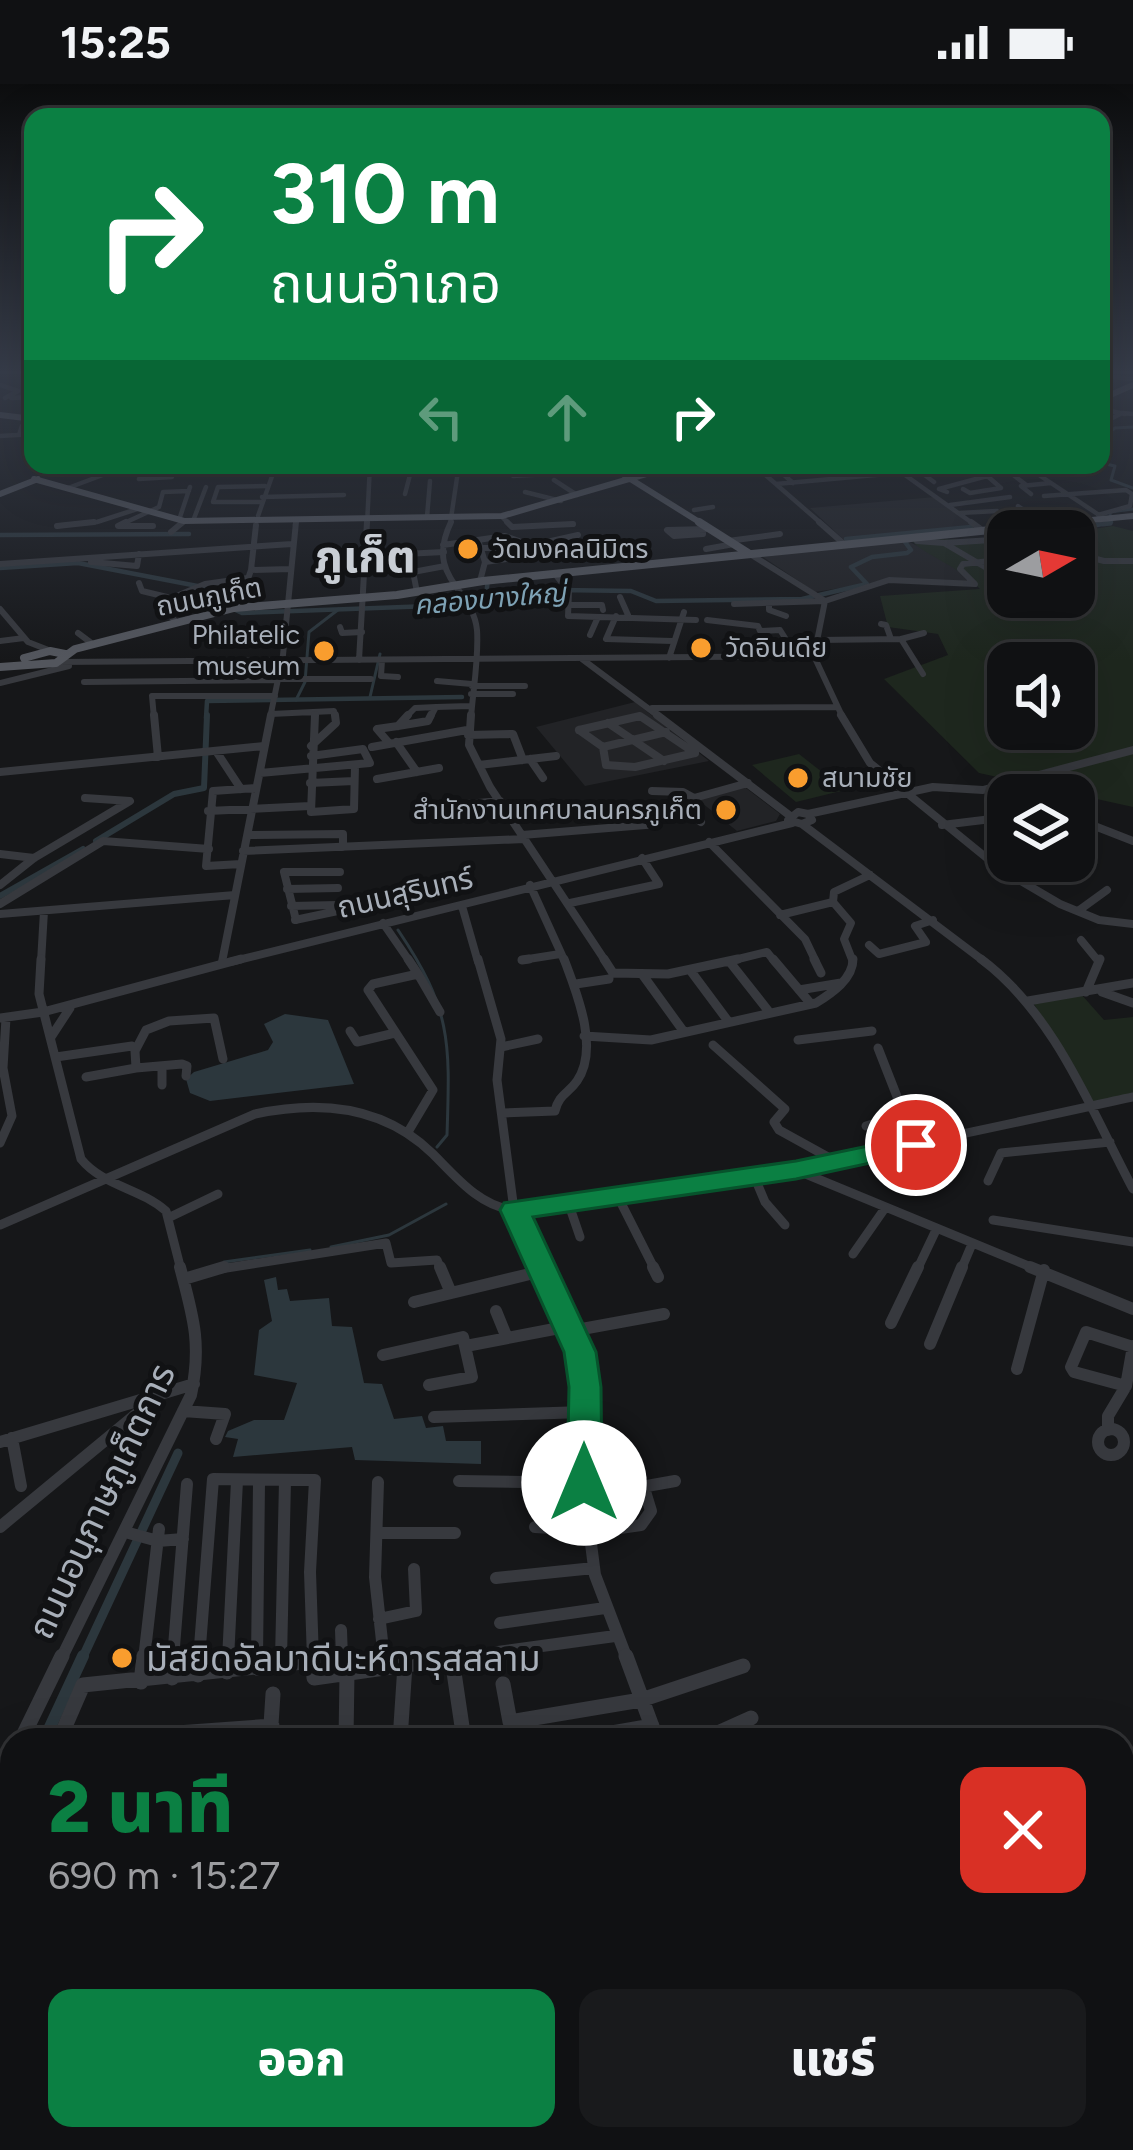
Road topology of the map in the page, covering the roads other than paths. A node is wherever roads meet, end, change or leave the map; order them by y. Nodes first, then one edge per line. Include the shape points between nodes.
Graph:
1 (38, 474) edge
2 (105, 474) edge
3 (142, 474) edge
4 (272, 474) edge
5 (371, 474) edge
6 (411, 474) edge
7 (443, 474) edge
8 (458, 474) edge
9 (507, 474) edge
10 (549, 474) edge
11 (622, 474) edge
12 (632, 474) edge
13 (652, 474) edge
14 (764, 474) edge
15 (783, 474) edge
16 (824, 474) edge
17 (890, 474) edge
18 (903, 474) edge
19 (924, 474) edge
20 (1012, 474) edge
21 (1038, 474) edge
22 (642, 475) junction
23 (877, 475) joint
24 (74, 476) dead end
25 (172, 477) dead end
26 (420, 477) dead end
27 (36, 479) junction
28 (92, 479) junction
29 (629, 479) junction
30 (830, 479) junction
31 (968, 479) junction
32 (554, 480) dead end
33 (430, 481) dead end
34 (82, 482) junction
35 (594, 482) dead end
36 (934, 482) dead end
37 (793, 483) junction
38 (1051, 483) junction
39 (617, 484) junction
40 (776, 484) junction
41 (1025, 484) dead end
42 (639, 485) junction
43 (265, 486) junction
44 (206, 487) junction
45 (218, 487) junction
46 (607, 487) junction
47 (68, 488) junction
48 (104, 488) dead end
49 (189, 489) junction
50 (1000, 491) dead end
51 (1100, 491) junction
52 (0, 492) edge
53 (525, 492) dead end
54 (947, 492) junction
55 (963, 493) junction
56 (1067, 493) junction
57 (932, 494) junction
58 (981, 494) dead end
59 (1031, 494) dead end
60 (344, 495) dead end
61 (429, 496) junction
62 (578, 496) junction
63 (1044, 496) dead end
64 (261, 499) junction
65 (990, 500) junction
66 (561, 501) junction
67 (971, 502) junction
68 (1097, 502) dead end
69 (1082, 504) junction
70 (948, 506) junction
71 (1018, 506) dead end
72 (159, 507) junction
73 (712, 507) dead end
74 (136, 508) junction
75 (1024, 510) edge
76 (147, 511) junction
77 (687, 511) junction
78 (959, 513) junction
79 (1109, 515) junction
80 (501, 516) junction
81 (1133, 516) edge
82 (427, 517) junction
83 (454, 517) junction
84 (1095, 517) edge
85 (364, 518) junction
86 (185, 519) junction
87 (296, 519) junction
88 (967, 519) junction
89 (254, 520) junction
90 (573, 524) dead end
91 (57, 526) dead end
92 (153, 526) dead end
93 (706, 530) junction
94 (171, 532) dead end
95 (780, 534) dead end
96 (578, 535) dead end
97 (987, 535) edge
98 (983, 536) junction
99 (987, 536) edge
100 (917, 538) junction
101 (987, 539) edge
102 (518, 540) dead end
103 (731, 543) junction
104 (944, 543) junction
105 (254, 544) junction
106 (292, 544) junction
107 (479, 544) junction
108 (844, 544) junction
109 (506, 548) dead end
110 (444, 549) junction
111 (706, 549) dead end
112 (769, 552) junction
113 (748, 553) junction
114 (364, 556) junction
115 (987, 559) edge
116 (1095, 559) edge
117 (761, 560) junction
118 (979, 561) junction
119 (1133, 561) edge
120 (485, 562) junction
121 (0, 564) edge
122 (446, 566) junction
123 (406, 567) dead end
124 (987, 568) edge
125 (290, 569) junction
126 (364, 571) junction
127 (249, 574) junction
128 (555, 574) junction
129 (485, 581) junction
130 (139, 583) dead end
131 (452, 586) junction
132 (417, 592) junction
133 (820, 596) junction
134 (620, 597) dead end
135 (167, 600) junction
136 (769, 603) junction
137 (364, 604) junction
138 (734, 604) dead end
139 (569, 605) junction
140 (233, 607) junction
141 (285, 608) junction
142 (0, 609) edge
143 (601, 613) junction
144 (683, 615) junction
145 (557, 616) dead end
146 (568, 616) junction
147 (616, 616) junction
148 (628, 616) junction
149 (786, 616) dead end
150 (696, 620) dead end
151 (707, 620) dead end
152 (4, 622) edge
153 (176, 622) junction
154 (646, 624) dead end
155 (881, 624) dead end
156 (339, 626) dead end
157 (362, 628) junction
158 (78, 633) dead end
159 (924, 633) dead end
160 (590, 634) dead end
161 (24, 638) junction
162 (112, 638) junction
163 (891, 639) junction
164 (901, 639) junction
165 (0, 641) edge
166 (641, 641) junction
167 (672, 641) junction
168 (90, 643) junction
169 (817, 650) junction
170 (62, 656) junction
171 (793, 656) junction
172 (32, 658) junction
173 (283, 658) junction
174 (669, 658) junction
175 (585, 659) junction
176 (605, 659) junction
177 (620, 659) junction
178 (304, 660) junction
179 (358, 660) junction
180 (380, 660) junction
181 (476, 660) junction
182 (559, 660) junction
183 (92, 661) junction
184 (0, 665) edge
185 (39, 674) junction
186 (923, 674) dead end
187 (606, 675) junction
188 (308, 676) junction
189 (398, 677) dead end
190 (371, 679) dead end
191 (278, 680) junction
192 (84, 682) dead end
193 (437, 682) dead end
194 (0, 683) edge
195 (525, 686) dead end
196 (472, 688) junction
197 (513, 694) dead end
198 (273, 703) junction
199 (470, 706) junction
200 (436, 707) junction
201 (836, 707) junction
202 (652, 708) junction
203 (315, 712) junction
204 (608, 723) junction
205 (398, 726) junction
206 (677, 729) junction
207 (467, 733) junction
208 (665, 733) junction
209 (638, 739) junction
210 (393, 742) junction
211 (264, 746) junction
212 (311, 746) junction
213 (373, 747) dead end
214 (603, 747) junction
215 (1133, 750) edge
216 (209, 751) junction
217 (311, 756) junction
218 (556, 756) dead end
219 (158, 757) junction
220 (526, 759) junction
221 (664, 761) junction
222 (1025, 763) dead end
223 (478, 765) junction
224 (355, 766) junction
225 (439, 768) dead end
226 (310, 770) junction
227 (0, 772) edge
228 (418, 772) junction
229 (260, 773) junction
230 (1040, 773) junction
231 (543, 778) dead end
232 (377, 779) dead end
233 (354, 781) junction
234 (310, 783) junction
235 (748, 783) junction
236 (256, 788) junction
237 (241, 789) junction
238 (983, 790) junction
239 (652, 791) dead end
240 (987, 791) edge
241 (902, 793) junction
242 (694, 798) junction
243 (86, 799) dead end
244 (500, 801) junction
245 (310, 806) junction
246 (445, 806) dead end
247 (252, 809) junction
248 (208, 811) junction
249 (797, 819) junction
250 (987, 820) edge
251 (701, 822) dead end
252 (658, 824) dead end
253 (942, 825) junction
254 (1095, 826) edge
255 (248, 835) junction
256 (523, 837) junction
257 (1133, 841) edge
258 (709, 842) junction
259 (343, 847) junction
260 (208, 849) junction
261 (243, 851) junction
262 (0, 854) edge
263 (34, 858) junction
264 (642, 858) junction
265 (241, 864) junction
266 (869, 875) junction
267 (554, 879) junction
268 (0, 885) edge
269 (530, 885) junction
270 (338, 888) junction
271 (286, 889) junction
272 (1107, 890) dead end
273 (235, 895) junction
274 (833, 902) junction
275 (569, 903) junction
276 (0, 904) edge
277 (291, 906) junction
278 (462, 906) junction
279 (337, 908) junction
280 (352, 908) dead end
281 (44, 910) junction
282 (1078, 911) junction
283 (0, 914) edge
284 (320, 915) junction
285 (780, 915) junction
286 (933, 920) junction
287 (383, 923) junction
288 (1133, 924) edge
289 (333, 934) junction
290 (1081, 940) dead end
291 (869, 945) dead end
292 (560, 954) junction
293 (522, 960) dead end
294 (729, 961) junction
295 (222, 963) junction
296 (690, 970) junction
297 (821, 973) dead end
298 (418, 974) junction
299 (642, 974) junction
300 (609, 979) dead end
301 (841, 983) junction
302 (1133, 983) edge
303 (576, 984) junction
304 (799, 990) junction
305 (1091, 991) junction
306 (39, 994) junction
307 (1028, 1001) junction
308 (80, 1002) junction
309 (1133, 1003) edge
310 (813, 1004) junction
311 (43, 1012) junction
312 (440, 1012) dead end
313 (770, 1012) junction
314 (824, 1017) dead end
315 (3, 1018) edge
316 (728, 1022) junction
317 (350, 1031) dead end
318 (872, 1031) dead end
319 (684, 1032) junction
320 (395, 1033) junction
321 (584, 1036) junction
322 (51, 1037) junction
323 (538, 1039) dead end
324 (797, 1040) dead end
325 (132, 1046) junction
326 (713, 1046) dead end
327 (501, 1047) junction
328 (878, 1048) dead end
329 (56, 1057) junction
330 (223, 1059) dead end
331 (162, 1066) junction
332 (136, 1068) junction
333 (2, 1073) edge
334 (187, 1076) dead end
335 (86, 1077) dead end
336 (162, 1085) dead end
337 (6, 1096) edge
338 (1133, 1097) edge
339 (1089, 1107) junction
340 (502, 1114) junction
341 (904, 1114) junction
342 (866, 1126) dead end
343 (408, 1132) junction
344 (3, 1138) edge
345 (1110, 1142) junction
346 (916, 1145) junction
347 (836, 1162) junction
348 (796, 1170) junction
349 (754, 1176) junction
350 (103, 1179) junction
351 (988, 1180) dead end
352 (1133, 1189) edge
353 (218, 1194) dead end
354 (617, 1196) junction
355 (568, 1202) junction
356 (514, 1210) junction
357 (883, 1211) junction
358 (168, 1218) junction
359 (993, 1220) dead end
360 (0, 1225) edge
361 (784, 1225) dead end
362 (936, 1231) junction
363 (580, 1237) dead end
364 (1133, 1242) edge
365 (972, 1244) junction
366 (853, 1254) dead end
367 (1044, 1270) junction
368 (542, 1271) junction
369 (658, 1277) dead end
370 (184, 1279) junction
371 (451, 1293) junction
372 (414, 1302) dead end
373 (1133, 1309) edge
374 (496, 1311) dead end
375 (664, 1314) dead end
376 (891, 1322) dead end
377 (570, 1329) junction
378 (506, 1338) junction
379 (931, 1344) dead end
380 (466, 1346) junction
381 (1133, 1347) edge
382 (383, 1355) dead end
383 (1017, 1369) dead end
384 (194, 1384) junction
385 (429, 1385) dead end
386 (1126, 1386) junction
387 (161, 1394) junction
388 (184, 1411) junction
389 (584, 1412) junction
390 (434, 1417) dead end
391 (1108, 1430) junction
392 (216, 1439) dead end
393 (6, 1440) edge
394 (1130, 1444) edge
395 (237, 1481) junction
396 (284, 1481) junction
397 (459, 1481) dead end
398 (675, 1481) dead end
399 (378, 1482) dead end
400 (260, 1483) junction
401 (187, 1484) dead end
402 (21, 1486) dead end
403 (644, 1488) junction
404 (585, 1490) junction
405 (0, 1527) edge
406 (535, 1527) dead end
407 (587, 1528) junction
408 (125, 1532) junction
409 (377, 1533) junction
410 (455, 1534) dead end
411 (158, 1535) junction
412 (183, 1539) junction
413 (594, 1568) junction
414 (414, 1569) dead end
415 (496, 1578) dead end
416 (605, 1608) junction
417 (379, 1619) junction
418 (500, 1623) dead end
419 (341, 1630) dead end
420 (616, 1636) junction
421 (452, 1659) junction
422 (313, 1661) junction
423 (281, 1665) junction
424 (405, 1665) junction
425 (743, 1666) dead end
426 (257, 1668) junction
427 (385, 1668) junction
428 (227, 1672) junction
429 (345, 1674) junction
430 (198, 1675) junction
431 (172, 1678) junction
432 (141, 1682) junction
433 (503, 1684) dead end
434 (273, 1694) dead end
435 (641, 1700) junction
436 (751, 1718) dead end
437 (27, 1728) edge
438 (64, 1728) edge
439 (271, 1728) edge
440 (346, 1728) edge
441 (401, 1728) edge
442 (462, 1728) edge
443 (652, 1728) edge
444 (729, 1728) edge

1 - 27 main road
2 - 28 street
3 - 25 street
4 - 43 street
5 - 85 street
6 - 61 street via 409,496
7 - 26 street
8 - 83 street
9 - 10 street
11 - 29 main road
12 - 22 main road
13 - 22 main road
14 - 40 street
15 - 37 street
16 - 30 street
17 - 23 street
18 - 57 street
19 - 36 street
20 - 41 street
21 - 38 street
22 - 29 main road
23 - 30 street
24 - 28 street
27 - 47 main road
27 - 52 main road
28 - 34 street
29 - 39 main road
29 - 42 main road
30 - 37 street
31 - 54 street via 939,489
31 - 55 street via 975,487
31 - 55 street via 986,475 1001,488
32 - 62 street
33 - 61 street
34 - 47 street
34 - 48 street
35 - 46 street
37 - 40 street
38 - 56 street
38 - 59 street via 1022,486
39 - 42 main road
39 - 46 main road
40 - 108 street
42 - 77 main road
43 - 45 street
43 - 64 street
44 - 45 street
44 - 49 street
44 - 86 street
45 - 64 street via 213,502
46 - 62 main road
47 - 74 main road
49 - 72 street via 163,492
49 - 86 street
50 - 65 street via 1010,497
51 - 56 street
51 - 79 street via 1118,500
51 - 79 street via 1130,492 1130,506
53 - 66 street
54 - 55 street
54 - 57 street
55 - 67 street
56 - 63 street
56 - 69 street
57 - 70 street
58 - 65 street
60 - 64 street
61 - 82 street
62 - 66 main road
64 - 89 street
65 - 67 street
66 - 80 main road
67 - 70 street
68 - 69 street
69 - 79 street
70 - 78 street
71 - 75 street
72 - 76 street
72 - 86 street
73 - 77 street
74 - 76 main road
74 - 91 street
76 - 86 main road
76 - 92 street via 118,526
77 - 93 main road
78 - 88 street
78 - 88 street via 997,513
79 - 81 main road, ถนนภูเก็ต
79 - 84 main road, ถนนภูเก็ต
80 - 83 main road
80 - 90 street via 514,527
82 - 83 main road
82 - 85 main road
83 - 110 street
85 - 87 main road
85 - 114 street
86 - 89 main road
86 - 94 street
87 - 89 main road
87 - 106 street
88 - 98 street
89 - 105 street
93 - 93 street via 681,536 667,531
93 - 103 main road
95 - 103 street
96 - 120 street via 529,546 530,556
97 - 98 main road, ถนนภูเก็ต
98 - 99 street
98 - 100 main road, ถนนภูเก็ต
98 - 101 street
98 - 104 street
100 - 104 street
100 - 108 main road, ถนนภูเก็ต
102 - 107 street
103 - 111 street
103 - 113 main road
104 - 118 street
105 - 106 street
105 - 121 street via 139,554 135,566 79,559
105 - 127 street
106 - 125 street
107 - 109 street
107 - 110 street
107 - 120 street
108 - 112 main road, ถนนภูเก็ต
110 - 114 street
110 - 122 street
112 - 113 main road, ถนนภูเก็ต
112 - 117 main road
113 - 117 street
113 - 128 main road, ถนนภูเก็ต
114 - 126 street
115 - 118 street
116 - 119 street
117 - 133 street
118 - 124 street
118 - 133 street via 960,566 975,584 889,580
120 - 129 street
122 - 131 street
122 - 132 street via 413,572
123 - 126 street
125 - 127 street
125 - 141 street
126 - 137 street
127 - 135 street
127 - 140 street
128 - 129 main road, ถนนภูเก็ต
128 - 139 street
129 - 131 main road, ถนนภูเก็ต
130 - 135 street
131 - 132 main road, ถนนภูเก็ต
131 - 181 street via 478,632
132 - 137 main road, ถนนภูเก็ต
133 - 136 street
133 - 169 street
134 - 148 street
135 - 153 street
136 - 138 street
136 - 149 street
137 - 141 main road, ถนนภูเก็ต
137 - 157 street
139 - 143 street via 602,605
139 - 146 street
140 - 141 main road, ถนนภูเก็ต
140 - 153 main road, ถนนภูเก็ต
141 - 173 street
142 - 152 street
143 - 146 street
143 - 147 street
143 - 160 street
144 - 148 street
144 - 150 street
144 - 167 street
145 - 146 street
147 - 148 street
147 - 166 street via 606,639
151 - 169 street via 779,630
152 - 161 street
153 - 162 main road, ถนนภูเก็ต
154 - 166 street
155 - 163 street
156 - 157 street via 343,633
157 - 179 street
158 - 168 street
159 - 164 street
161 - 165 street
161 - 172 street
162 - 168 main road, ถนนภูเก็ต
162 - 170 main road, ถนนภูเก็ต
163 - 164 street
163 - 169 street
164 - 186 street
166 - 167 street
166 - 177 street via 622,643
167 - 174 street
168 - 170 main road, ถนนภูเก็ต
169 - 171 street
169 - 171 street
169 - 201 street
170 - 172 main road
170 - 183 street
170 - 183 street
170 - 185 street via 36,667
171 - 174 street
172 - 184 main road
172 - 184 main road
172 - 185 street
173 - 178 street
173 - 183 street
173 - 191 street
174 - 177 street
175 - 176 street
175 - 182 street
175 - 187 street
176 - 177 street
176 - 187 street
178 - 179 street
178 - 188 street
179 - 180 street
180 - 181 street
180 - 189 street via 380,676
181 - 182 street
181 - 196 street
182 - 187 street
183 - 185 street
185 - 194 street
187 - 202 street
188 - 190 street
188 - 191 street
191 - 192 street
191 - 198 street
193 - 196 street
195 - 196 street
196 - 197 street
196 - 199 street
198 - 203 street
198 - 211 street
198 - 219 street via 152,696
199 - 200 street
199 - 207 street
200 - 205 street via 415,708
200 - 205 street via 428,721
201 - 202 street
201 - 241 street via 858,748
202 - 206 street
203 - 212 street
203 - 212 street via 334,711 336,723
204 - 208 street via 640,716
204 - 209 street
204 - 214 street via 579,730
205 - 210 street via 377,729
206 - 208 street
206 - 235 street
207 - 210 street
207 - 220 street via 514,734
207 - 223 street
208 - 209 street
208 - 221 street via 695,753
209 - 214 street
209 - 221 street
210 - 213 street
210 - 228 street
211 - 216 street
211 - 229 street
212 - 217 street
214 - 221 street via 606,765
215 - 230 street
216 - 219 street
216 - 237 street
217 - 224 street via 363,749 370,763
217 - 226 street
218 - 220 street
219 - 227 street
220 - 223 street
220 - 231 street
222 - 230 street
223 - 244 street
224 - 226 street
224 - 233 street
225 - 228 street
226 - 229 street
226 - 234 street
228 - 232 street
229 - 236 street
230 - 238 street
233 - 234 street
233 - 245 street via 354,809
234 - 245 street
235 - 242 street
235 - 249 street
236 - 237 street
236 - 247 street
237 - 248 street via 213,791
238 - 240 street
238 - 241 street, ถนนสุรินทร์
239 - 242 street
241 - 249 street, ถนนสุรินทร์
241 - 253 street
242 - 251 street
243 - 263 street via 130,801
244 - 246 street
244 - 256 street
245 - 247 street
247 - 248 street
247 - 255 street
248 - 260 street
249 - 258 street, ถนนสุรินทร์
249 - 266 street
250 - 253 street
252 - 256 street
253 - 282 street
254 - 257 street
255 - 259 street via 343,834
255 - 261 street
256 - 259 street
256 - 267 street
258 - 264 street, ถนนสุรินทร์
258 - 285 street
259 - 261 street
260 - 265 street via 206,866
260 - 276 street via 103,841
261 - 265 street
262 - 263 street
263 - 268 street
264 - 267 street, ถนนสุรินทร์
264 - 275 street via 659,884
265 - 273 street
266 - 274 street via 838,887
266 - 286 street
267 - 269 street, ถนนสุรินทร์
267 - 275 street
269 - 278 street, ถนนสุรินทร์
269 - 292 street
270 - 271 street
270 - 271 street via 340,868 284,872
270 - 279 street
271 - 277 street
272 - 282 street
273 - 281 street
273 - 295 street
274 - 285 street
274 - 301 street via 851,922 844,939 853,968
275 - 299 street via 614,973
277 - 279 street
277 - 284 street via 293,920
278 - 287 street, ถนนสุรินทร์
278 - 327 street
279 - 280 street
279 - 284 street
281 - 283 street
281 - 306 street
282 - 288 street
284 - 289 street
285 - 297 street via 805,939
286 - 291 street via 915,926 926,942 917,946 879,954
286 - 307 street
287 - 289 street, ถนนสุรินทร์
287 - 298 street
289 - 295 street, ถนนสุรินทร์
290 - 305 street via 1100,959
292 - 293 street
292 - 303 street
294 - 296 street
294 - 304 street via 767,952
294 - 313 street
295 - 308 street, ถนนสุรินทร์
296 - 299 street
296 - 316 street
298 - 312 street
298 - 320 street via 368,990
299 - 319 street
300 - 303 street
301 - 304 street
301 - 310 street
302 - 305 street
303 - 321 street
304 - 310 street
305 - 307 street
305 - 309 street
306 - 308 street
306 - 311 street
307 - 339 street
308 - 311 street, ถนนสุรินทร์
308 - 322 street via 62,1013
310 - 313 street
310 - 314 street
311 - 315 street, ถนนสุรินทร์
311 - 322 street
313 - 316 street
315 - 333 street
316 - 319 street
317 - 320 street via 357,1042
318 - 324 street
319 - 321 street via 651,1040
320 - 343 street via 433,1090
321 - 340 street via 582,1068 555,1111
322 - 329 street
323 - 327 street
325 - 329 street
325 - 330 street via 146,1028 214,1018
325 - 332 street
326 - 347 street via 785,1109 774,1122 779,1130
327 - 340 street
328 - 341 street
329 - 350 street via 81,1160
331 - 332 street
331 - 334 street via 187,1066
331 - 336 street
332 - 335 street
333 - 337 street
337 - 344 street
338 - 339 street
339 - 345 street
339 - 346 street
340 - 356 street
341 - 342 street
341 - 346 street
343 - 350 street via 326,1106 289,1106
343 - 356 street via 464,1189
345 - 351 street via 1000,1153
345 - 352 street
346 - 347 street
347 - 348 street
348 - 349 street
348 - 357 street
349 - 354 street
349 - 361 street
350 - 358 street via 153,1198
350 - 360 street
353 - 358 street
354 - 355 street
354 - 369 street
355 - 356 street
355 - 363 street
356 - 368 street
357 - 362 street
357 - 366 street
358 - 370 street, ถนนอนุภาษภูเก็ตการ
359 - 364 street
362 - 365 street
362 - 376 street
365 - 367 street
365 - 379 street
367 - 373 street
367 - 383 street
368 - 371 street
368 - 377 street
370 - 371 street via 386,1244 392,1264 436,1260
370 - 384 street, ถนนอนุภาษภูเก็ตการ via 199,1357
371 - 372 street
374 - 378 street
375 - 377 street
377 - 378 street
377 - 389 street via 580,1352
378 - 380 street
380 - 382 street via 463,1337
380 - 385 street via 472,1377
381 - 386 street
381 - 386 street via 1086,1332 1071,1366
384 - 387 street
384 - 388 street, ถนนอนุภาษภูเก็ตการ
386 - 391 street
387 - 393 street
387 - 405 street
388 - 392 street via 225,1414
388 - 408 street, ถนนอนุภาษภูเก็ตการ
389 - 390 street
389 - 404 street
391 - 394 street
391 - 394 street via 1097,1436 1101,1448 1115,1453
393 - 402 street
395 - 400 street
395 - 428 street
395 - 430 street via 213,1479
396 - 400 street
396 - 422 street via 315,1480
396 - 423 street
397 - 404 street
398 - 403 street
399 - 409 street
400 - 426 street
401 - 412 street
403 - 404 street
403 - 407 street via 651,1511 641,1525
404 - 407 street
406 - 407 street
407 - 413 street
408 - 411 street
408 - 437 street, ถนนอนุภาษภูเก็ตการ
409 - 410 street
409 - 417 street
411 - 412 street
411 - 432 street
412 - 431 street
413 - 415 street
413 - 416 street
414 - 417 street via 416,1611
416 - 418 street
416 - 420 street
417 - 427 street
419 - 429 street
420 - 421 street
420 - 435 street
421 - 424 street
421 - 442 street
422 - 423 street
422 - 429 street via 314,1678
423 - 426 street
424 - 427 street
424 - 441 street
425 - 435 street
426 - 428 street
427 - 429 street
428 - 430 street
429 - 440 street
430 - 431 street
431 - 432 street
432 - 438 street via 83,1685
433 - 435 street via 510,1722
434 - 439 street
435 - 443 street
436 - 444 street

